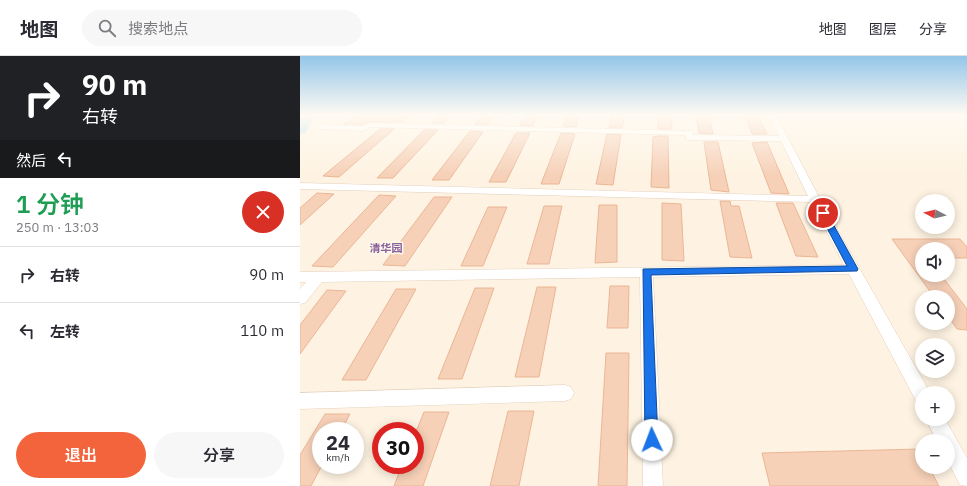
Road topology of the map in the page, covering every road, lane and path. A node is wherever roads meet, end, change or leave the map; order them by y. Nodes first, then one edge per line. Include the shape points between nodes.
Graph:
1 (690, 135) edge
2 (782, 135) edge
3 (784, 139) junction
4 (300, 186) edge
5 (815, 199) junction
6 (854, 269) junction
7 (646, 272) junction
8 (300, 277) edge
9 (318, 277) junction
10 (300, 299) edge
11 (917, 386) edge
12 (566, 393) dead end
13 (300, 402) edge
14 (955, 455) edge
15 (967, 478) edge
16 (654, 486) edge

1 - 3 street
2 - 3 street
3 - 5 street
4 - 5 street
5 - 6 street
6 - 7 street
6 - 11 street
7 - 9 street
7 - 16 street
8 - 9 street
9 - 10 street
12 - 13 street
14 - 15 street

